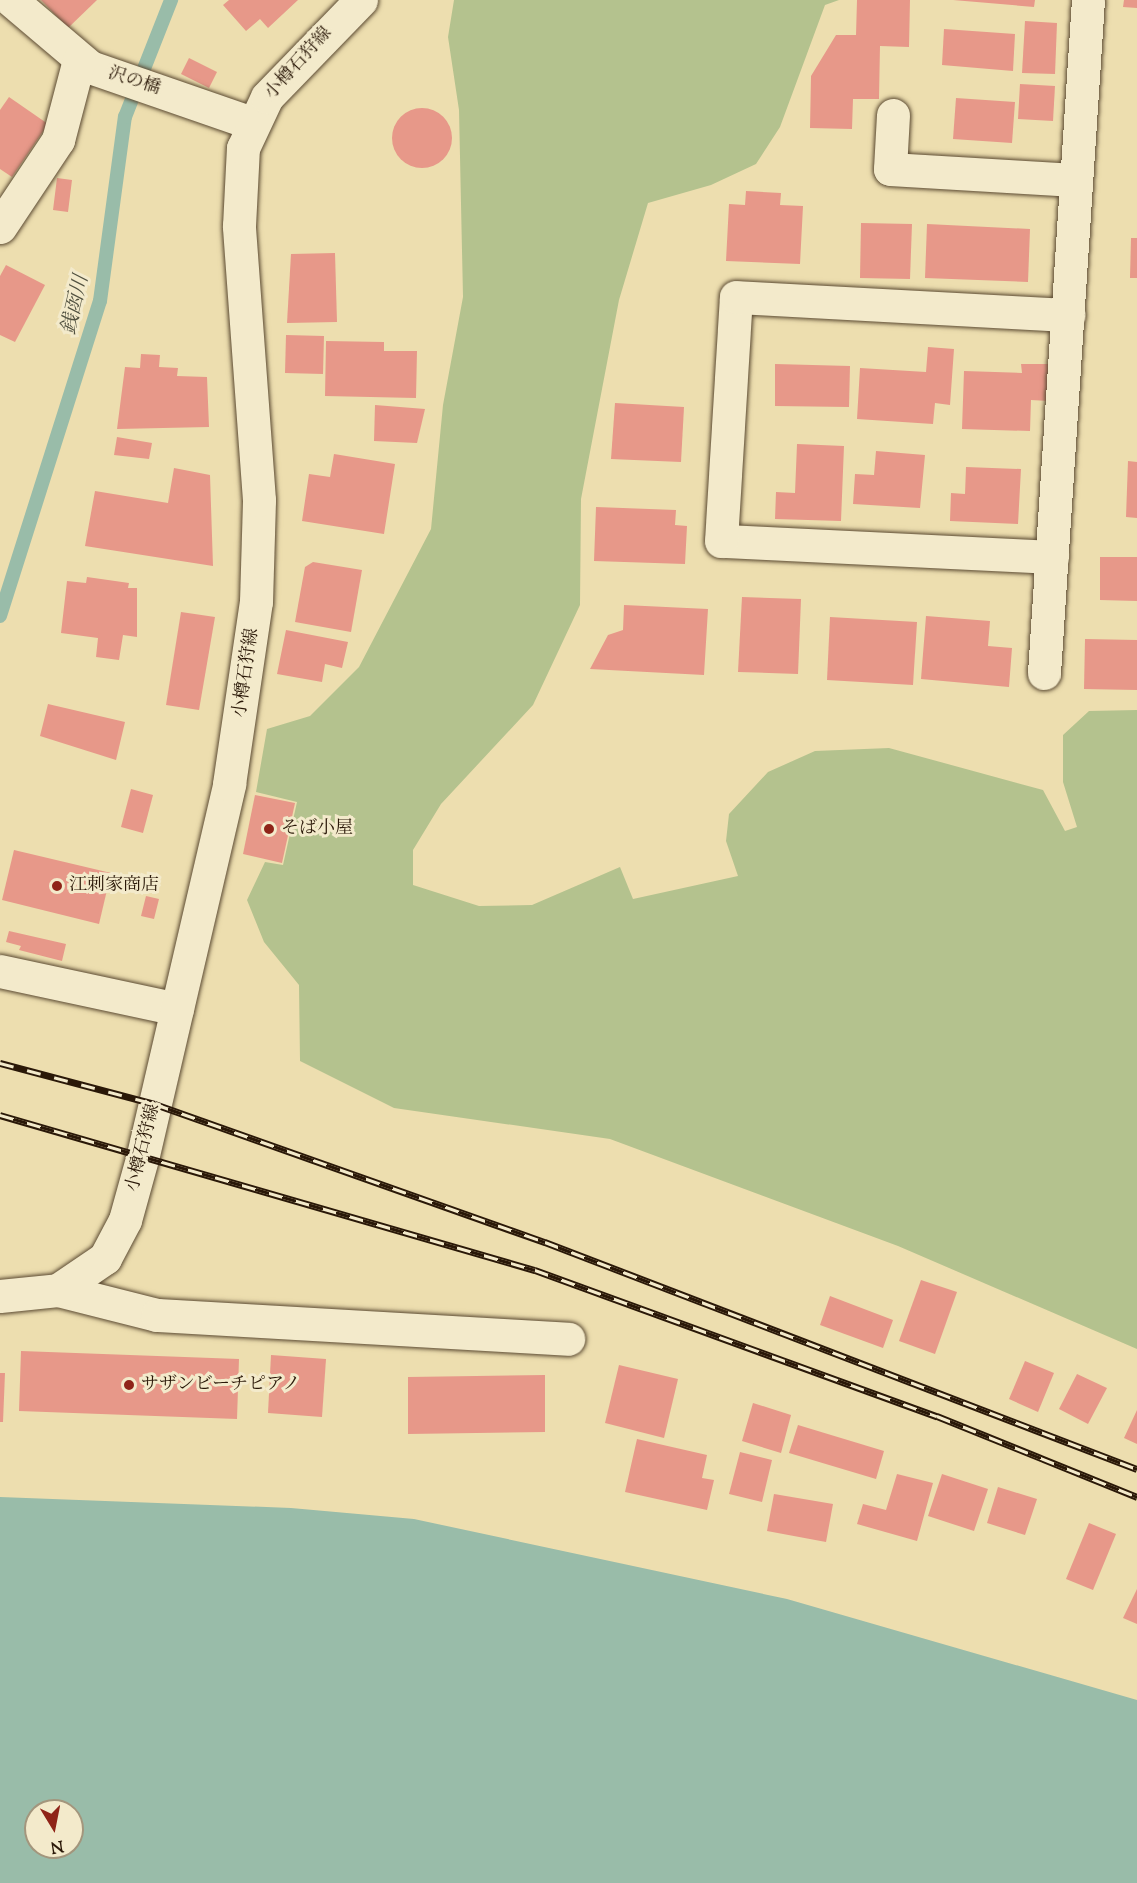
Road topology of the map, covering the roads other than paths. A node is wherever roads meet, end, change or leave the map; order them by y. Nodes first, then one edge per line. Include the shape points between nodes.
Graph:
1 (11, 0) edge
2 (361, 0) edge
3 (1088, 0) edge
4 (85, 64) junction
5 (893, 116) dead end
6 (252, 123) junction
7 (1075, 180) junction
8 (0, 227) edge
9 (1069, 315) junction
10 (1052, 557) junction
11 (1044, 673) dead end
12 (0, 971) edge
13 (177, 1009) junction
14 (58, 1290) junction
15 (0, 1296) edge
16 (568, 1340) dead end

1 - 4 street
2 - 6 street, 小樽石狩線 via 293,66
3 - 7 street
4 - 6 street, 沢の橋
4 - 8 street via 58,140
5 - 7 street via 890,169
6 - 13 street, 小樽石狩線 via 241,159 238,199 259,500 256,602 231,774
7 - 9 street
9 - 10 street
9 - 10 street via 736,297 722,541
10 - 11 street
12 - 13 street
13 - 14 street, 小樽石狩線 via 125,1220 105,1258
14 - 15 street, 小樽石狩線
14 - 16 street via 157,1315

